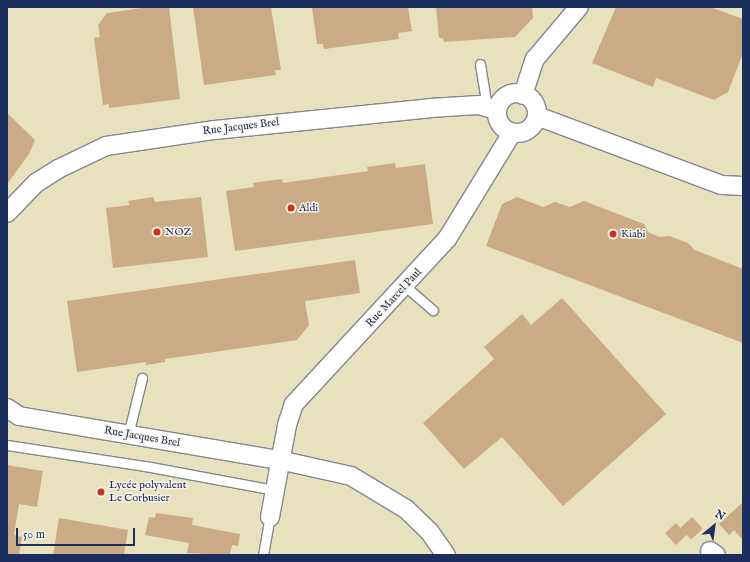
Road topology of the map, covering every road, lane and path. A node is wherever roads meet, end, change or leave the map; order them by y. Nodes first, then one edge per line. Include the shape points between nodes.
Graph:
1 (579, 7) edge
2 (480, 64) dead end
3 (523, 95) junction
4 (492, 108) junction
5 (537, 116) junction
6 (512, 133) junction
7 (743, 186) edge
8 (7, 213) edge
9 (405, 286) junction
10 (433, 310) dead end
11 (142, 378) dead end
12 (7, 408) edge
13 (128, 435) junction
14 (7, 445) edge
15 (279, 460) junction
16 (274, 490) junction
17 (270, 516) joint
18 (263, 555) edge
19 (446, 555) edge

1 - 3 street via 535,59
2 - 4 lane
3 - 4 street via 510,95
3 - 5 street via 534,103
4 - 6 street via 502,127
4 - 8 street, Rue Jacques Brel via 480,105 430,108 299,121 106,146 58,169 36,183
5 - 6 street via 528,130
5 - 7 street via 722,185
6 - 9 street, Rue Marcel Paul via 447,240
9 - 10 lane
9 - 15 street, Rue Marcel Paul via 294,404
11 - 13 lane
12 - 13 street, Rue Jacques Brel via 19,416
13 - 15 street, Rue Jacques Brel
14 - 16 lane via 145,466
15 - 16 street, Rue Marcel Paul
15 - 19 street, Rue Jacques Brel via 351,476 383,493 406,509 429,531
16 - 17 street, Rue Marcel Paul
17 - 18 lane

